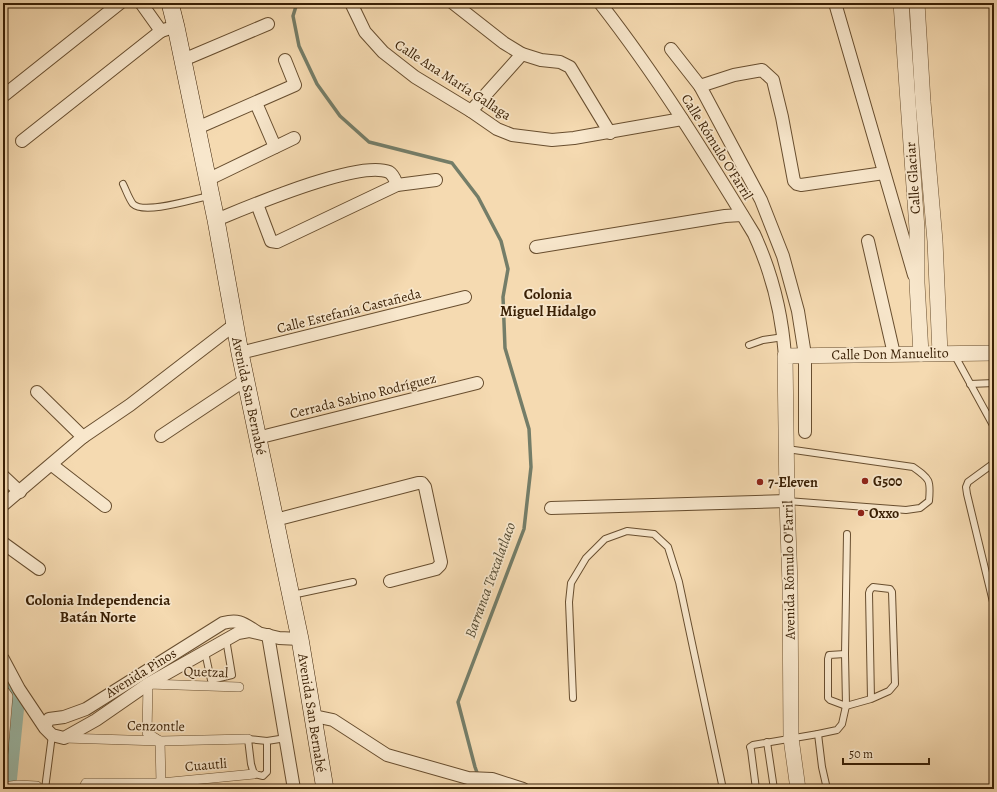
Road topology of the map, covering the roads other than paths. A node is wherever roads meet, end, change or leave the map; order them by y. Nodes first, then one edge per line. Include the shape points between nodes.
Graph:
1 (120, 3) edge
2 (141, 3) edge
3 (170, 3) edge
4 (351, 3) edge
5 (600, 3) edge
6 (835, 3) edge
7 (901, 3) edge
8 (917, 3) edge
9 (456, 4) edge
10 (268, 24) dead end
11 (169, 29) junction
12 (671, 49) dead end
13 (522, 54) junction
14 (183, 60) junction
15 (285, 60) dead end
16 (700, 86) junction
17 (3, 96) edge
18 (256, 103) junction
19 (471, 111) junction
20 (682, 119) junction
21 (197, 128) junction
22 (610, 132) junction
23 (294, 138) dead end
24 (22, 141) dead end
25 (275, 147) junction
26 (884, 172) junction
27 (436, 180) dead end
28 (123, 184) dead end
29 (397, 185) junction
30 (209, 188) junction
31 (257, 204) junction
32 (742, 215) junction
33 (216, 220) junction
34 (868, 242) dead end
35 (536, 247) dead end
36 (917, 283) junction
37 (465, 297) dead end
38 (234, 325) junction
39 (784, 337) junction
40 (750, 345) dead end
41 (240, 353) junction
42 (947, 353) junction
43 (994, 353) edge
44 (894, 354) junction
45 (921, 354) junction
46 (805, 355) junction
47 (785, 356) junction
48 (245, 380) junction
49 (477, 383) dead end
50 (994, 383) edge
51 (970, 384) junction
52 (37, 392) dead end
53 (993, 424) edge
54 (805, 432) dead end
55 (161, 436) dead end
56 (83, 437) junction
57 (257, 438) junction
58 (787, 449) junction
59 (994, 463) edge
60 (52, 465) junction
61 (3, 476) edge
62 (20, 492) junction
63 (787, 501) junction
64 (3, 505) edge
65 (105, 506) dead end
66 (551, 508) dead end
67 (275, 520) junction
68 (847, 534) dead end
69 (3, 543) edge
70 (39, 570) dead end
71 (390, 580) dead end
72 (353, 582) dead end
73 (291, 596) junction
74 (994, 606) edge
75 (263, 634) junction
76 (226, 639) junction
77 (300, 639) junction
78 (205, 652) junction
79 (845, 654) junction
80 (3, 659) edge
81 (148, 684) junction
82 (239, 687) dead end
83 (3, 689) edge
84 (572, 698) dead end
85 (871, 699) junction
86 (846, 706) junction
87 (314, 716) junction
88 (54, 733) junction
89 (818, 734) junction
90 (286, 738) junction
91 (790, 738) junction
92 (248, 739) junction
93 (160, 741) junction
94 (267, 741) junction
95 (767, 742) junction
96 (3, 755) edge
97 (254, 774) junction
98 (161, 783) junction
99 (504, 786) edge
100 (3, 787) edge
101 (40, 788) edge
102 (84, 789) edge
103 (294, 789) edge
104 (325, 789) edge
105 (523, 789) edge
106 (723, 789) edge
107 (756, 789) edge
108 (774, 789) edge
109 (798, 789) edge
110 (827, 789) edge

1 - 17 street
2 - 11 street
3 - 11 main road, Avenida San Bernabé
4 - 19 street, Calle Ana María Gallaga via 365,32 383,52 415,77
5 - 20 street, Calle Rómulo O'Farril via 633,46
6 - 26 street
7 - 36 street, Calle Glaciar via 917,229
8 - 42 street, Calle Glaciar via 923,102
9 - 13 street via 504,43
10 - 14 street
11 - 14 main road, Avenida San Bernabé
11 - 24 street
12 - 16 street
13 - 19 street
13 - 22 street via 560,62 570,67
14 - 21 main road, Avenida San Bernabé
15 - 18 street via 295,85
16 - 26 street via 734,75 762,70 773,80 794,180 797,184
16 - 46 street via 761,200 784,256 798,311
18 - 21 street
18 - 25 street
19 - 22 street, Calle Ana María Gallaga via 496,130 512,135 552,140
20 - 22 street, Calle Ana María Gallaga
20 - 32 street, Calle Rómulo O'Farril
21 - 30 main road, Avenida San Bernabé
23 - 25 street
25 - 30 street
26 - 36 street
27 - 29 street
28 - 30 lane via 134,204 142,208 155,208
29 - 31 street via 394,176 389,173 379,170 364,171 304,185
29 - 31 street via 277,242 271,241
30 - 33 main road, Avenida San Bernabé
31 - 33 street
32 - 35 street, Calle Rómulo O'Farril
32 - 39 street, Avenida Rómulo O'Farril via 754,234 770,273
33 - 38 main road, Avenida San Bernabé
34 - 44 street
36 - 45 street, Calle Glaciar
37 - 41 street, Calle Estefanía Castañeda
38 - 41 main road, Avenida San Bernabé
38 - 56 street via 130,405
39 - 40 lane
39 - 47 street, Avenida Rómulo O'Farril
41 - 48 main road, Avenida San Bernabé
42 - 43 street, Calle Don Manuelito
42 - 45 street, Calle Don Manuelito
42 - 51 lane
44 - 45 street, Calle Don Manuelito
44 - 46 street, Calle Don Manuelito
46 - 47 street, Calle Don Manuelito
46 - 54 street
47 - 58 street, Avenida Rómulo O'Farril
48 - 55 street
48 - 57 main road, Avenida San Bernabé
49 - 57 street, Cerrada Sabino Rodríguez
50 - 51 lane
51 - 53 lane
52 - 56 street
56 - 60 street
57 - 67 main road, Avenida San Bernabé
58 - 63 street, Avenida Rómulo O'Farril
58 - 63 lane via 913,467 928,478 930,488 929,501 920,508 906,510
59 - 74 lane via 968,482 966,494
60 - 62 street
60 - 65 street
61 - 62 street
62 - 64 street
63 - 66 street
63 - 91 street, Avenida Rómulo O'Farril
67 - 71 street via 422,483 441,562 436,569
67 - 73 main road, Avenida San Bernabé
68 - 79 lane
69 - 70 street
72 - 73 lane
73 - 77 main road, Avenida San Bernabé
75 - 76 street, Avenida Pinos via 244,631
75 - 77 street, Avenida Pinos
75 - 88 street, Avenida Pinos via 243,623 223,623 86,709 49,719
75 - 90 street
76 - 78 street, Avenida Pinos
76 - 78 lane via 232,675 211,680
77 - 87 main road, Avenida San Bernabé
78 - 81 street, Avenida Pinos
79 - 86 lane
79 - 86 lane via 829,655 828,698
80 - 88 street via 19,689
81 - 82 street, Quetzal
81 - 88 street, Avenida Pinos via 96,720
81 - 93 street via 147,733
83 - 96 street via 8,696
84 - 106 lane via 569,602 571,583 586,558 605,539 627,531 654,534 668,548 679,582
85 - 85 lane via 869,593 873,587 885,587 890,588 892,592 895,684 889,691
85 - 86 lane
86 - 89 lane via 840,727
87 - 99 street via 333,720 387,755 468,778 492,779
87 - 104 main road, Avenida San Bernabé
88 - 93 street, Cenzontle
88 - 101 lane
89 - 91 lane
89 - 110 lane
90 - 94 lane
90 - 103 street
91 - 95 lane
91 - 109 street, Avenida Rómulo O'Farril
92 - 93 street, Cenzontle
92 - 94 lane
92 - 97 lane
93 - 98 street
94 - 97 lane via 267,772 262,776
95 - 107 lane via 750,747
95 - 108 lane
97 - 98 street, Cuautli
98 - 102 street, Cuautli via 86,783
99 - 105 street
100 - 101 street via 18,784

